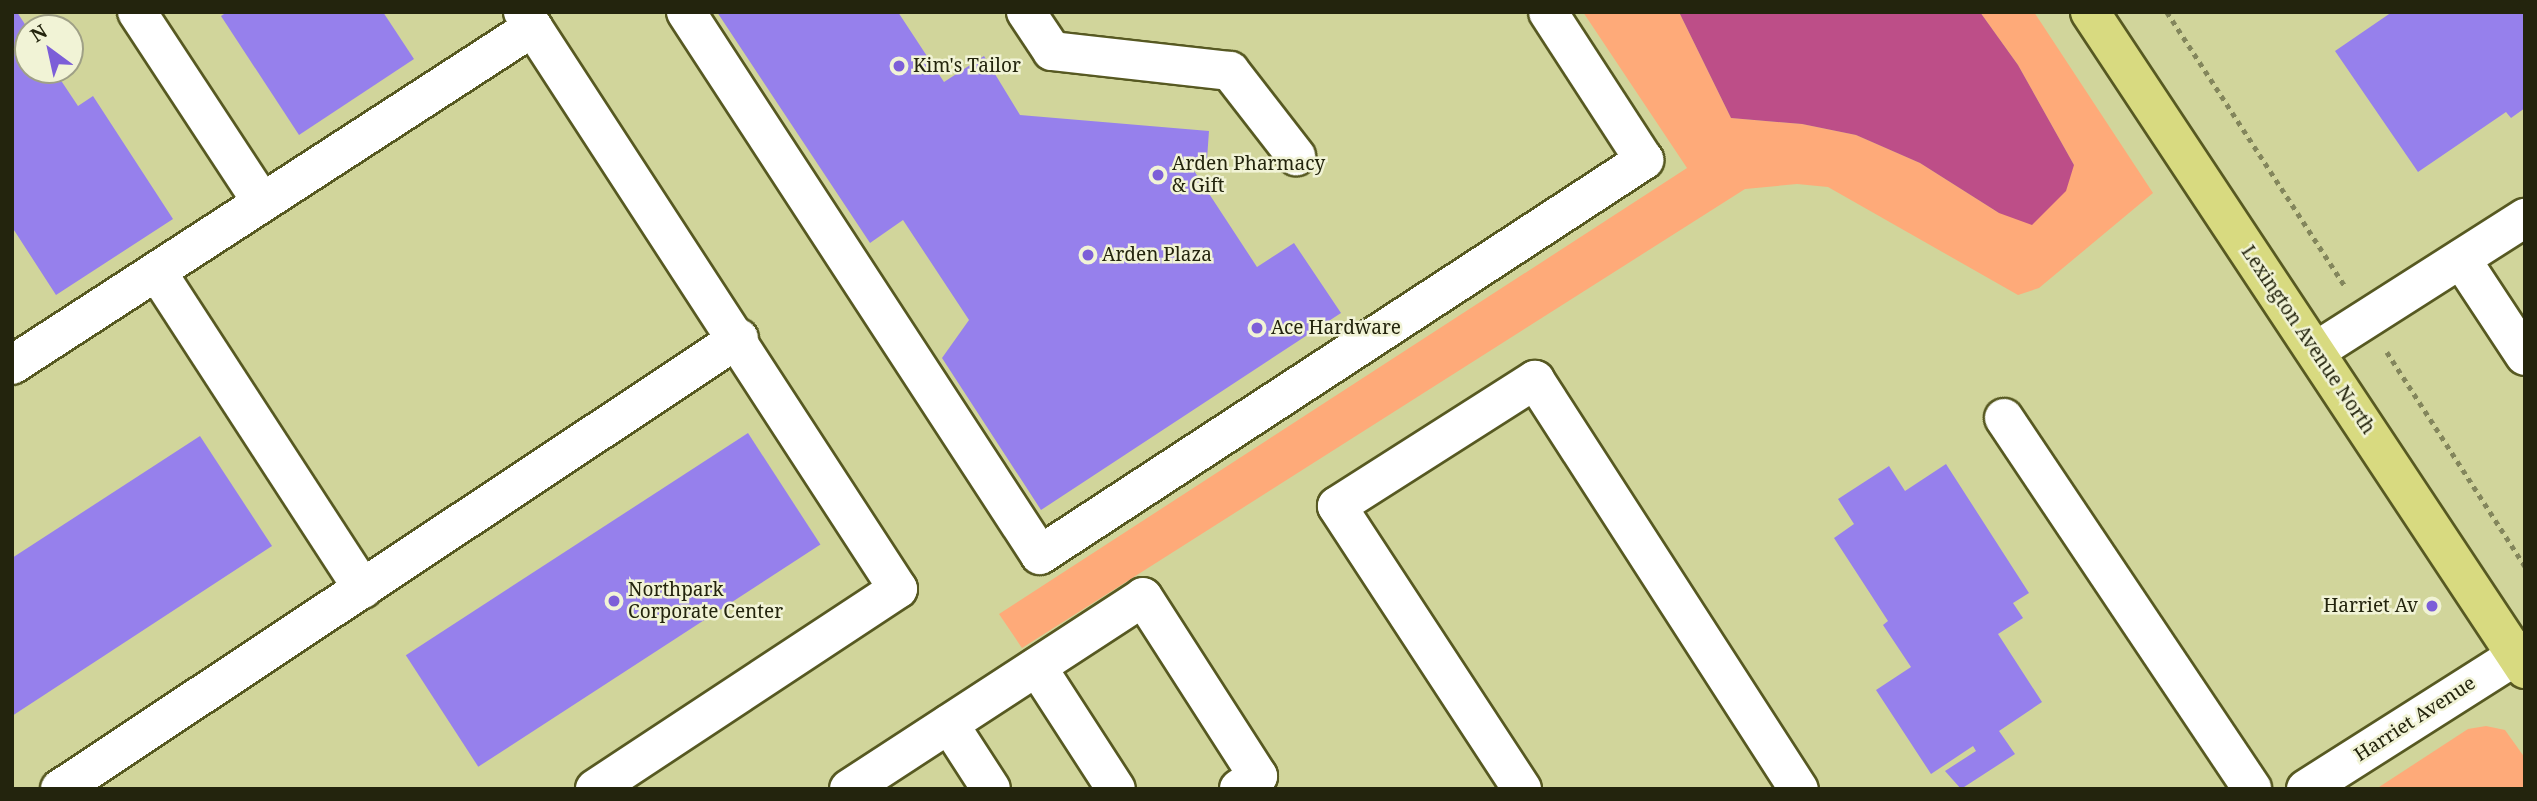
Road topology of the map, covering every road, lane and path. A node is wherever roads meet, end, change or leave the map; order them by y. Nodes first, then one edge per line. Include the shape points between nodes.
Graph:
1 (137, 12) edge
2 (686, 12) edge
3 (1026, 12) edge
4 (1548, 12) edge
5 (2090, 12) edge
6 (528, 20) edge
7 (1296, 156) dead end
8 (262, 202) junction
9 (2525, 218) edge
10 (2461, 259) junction
11 (157, 272) junction
12 (739, 338) junction
13 (2523, 350) edge
14 (2316, 351) junction
15 (12, 365) edge
16 (2004, 418) dead end
17 (363, 589) junction
18 (2522, 658) edge
19 (1037, 667) junction
20 (949, 724) junction
21 (92, 777) edge
22 (1255, 784) edge
23 (60, 789) edge
24 (594, 789) edge
25 (849, 789) edge
26 (991, 789) edge
27 (1116, 789) edge
28 (1522, 789) edge
29 (1799, 789) edge
30 (2252, 789) edge
31 (2306, 789) edge

1 - 8 street
2 - 4 street via 1040,555 1644,160
3 - 7 street via 1052,51 1230,71
5 - 14 main road, Lexington Avenue North
6 - 8 street
6 - 12 street
8 - 11 street
9 - 10 street
10 - 13 street
10 - 14 street
11 - 15 street
11 - 17 street
12 - 17 street
12 - 24 street via 898,589
14 - 18 main road, Lexington Avenue North
16 - 30 street
17 - 21 street
18 - 31 street, Harriet Avenue
19 - 20 street
19 - 22 street via 1143,597
19 - 27 street
20 - 25 street
20 - 26 street
21 - 23 street
28 - 29 street via 1338,506 1535,380

